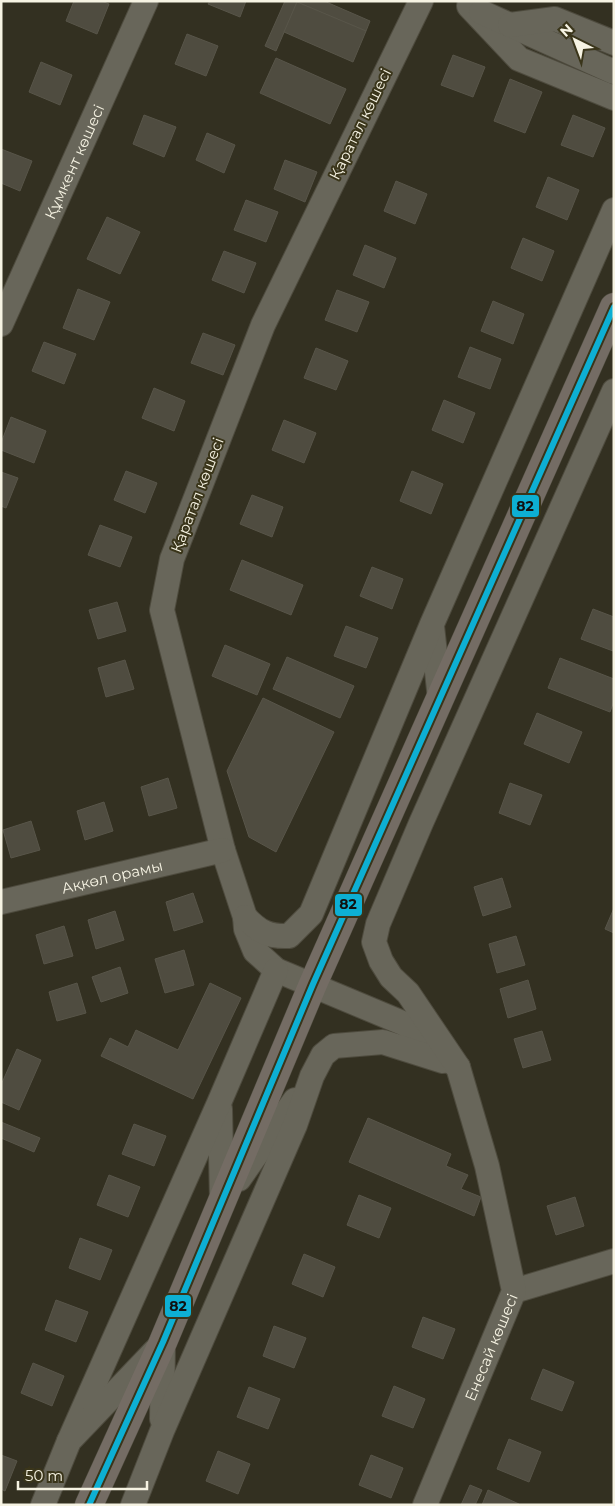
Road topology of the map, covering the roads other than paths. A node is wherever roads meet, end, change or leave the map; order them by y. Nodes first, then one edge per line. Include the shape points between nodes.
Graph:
1 (146, 1) edge
2 (421, 1) edge
3 (465, 4) edge
4 (510, 25) junction
5 (614, 43) edge
6 (614, 72) edge
7 (614, 98) edge
8 (614, 210) edge
9 (614, 307) edge
10 (1, 324) edge
11 (614, 391) edge
12 (432, 624) junction
13 (440, 699) junction
14 (413, 761) junction
15 (421, 822) junction
16 (223, 850) junction
17 (1, 902) edge
18 (245, 918) junction
19 (276, 970) junction
20 (313, 984) junction
21 (458, 1066) junction
22 (312, 1076) junction
23 (220, 1103) junction
24 (222, 1203) junction
25 (614, 1260) edge
26 (514, 1290) junction
27 (163, 1342) junction
28 (162, 1431) junction
29 (69, 1441) junction
30 (43, 1505) edge
31 (88, 1505) edge
32 (133, 1505) edge
33 (425, 1505) edge

1 - 10 street, Құмкент көшесі
2 - 16 street, Қаратал көшесі via 263,325 172,559 162,610
3 - 4 street
3 - 7 street via 520,59
4 - 5 street via 555,19
4 - 6 street
8 - 12 street
9 - 13 main road
11 - 15 street, Енесай көшесі
12 - 13 street
12 - 18 street via 311,914 289,936 274,937 258,931
13 - 14 main road
14 - 15 street
14 - 20 main road
15 - 21 street, Енесай көшесі via 378,924 374,942 391,977 408,993
16 - 17 street, Ақкөл орамы
16 - 18 street, Қаратал көшесі
18 - 19 street, Қаратал көшесі via 255,951
19 - 20 street, Қаратал көшесі
19 - 23 street
20 - 21 street, Қаратал көшесі via 405,1024
20 - 24 main road
21 - 22 street via 382,1042 334,1046 323,1055
21 - 26 street, Енесай көшесі via 487,1166
22 - 24 street
22 - 28 street via 295,1124
23 - 24 street
23 - 29 street
24 - 27 main road
25 - 26 street
26 - 33 street, Енесай көшесі
27 - 28 street
27 - 29 street
27 - 31 main road
28 - 32 street
29 - 30 street

